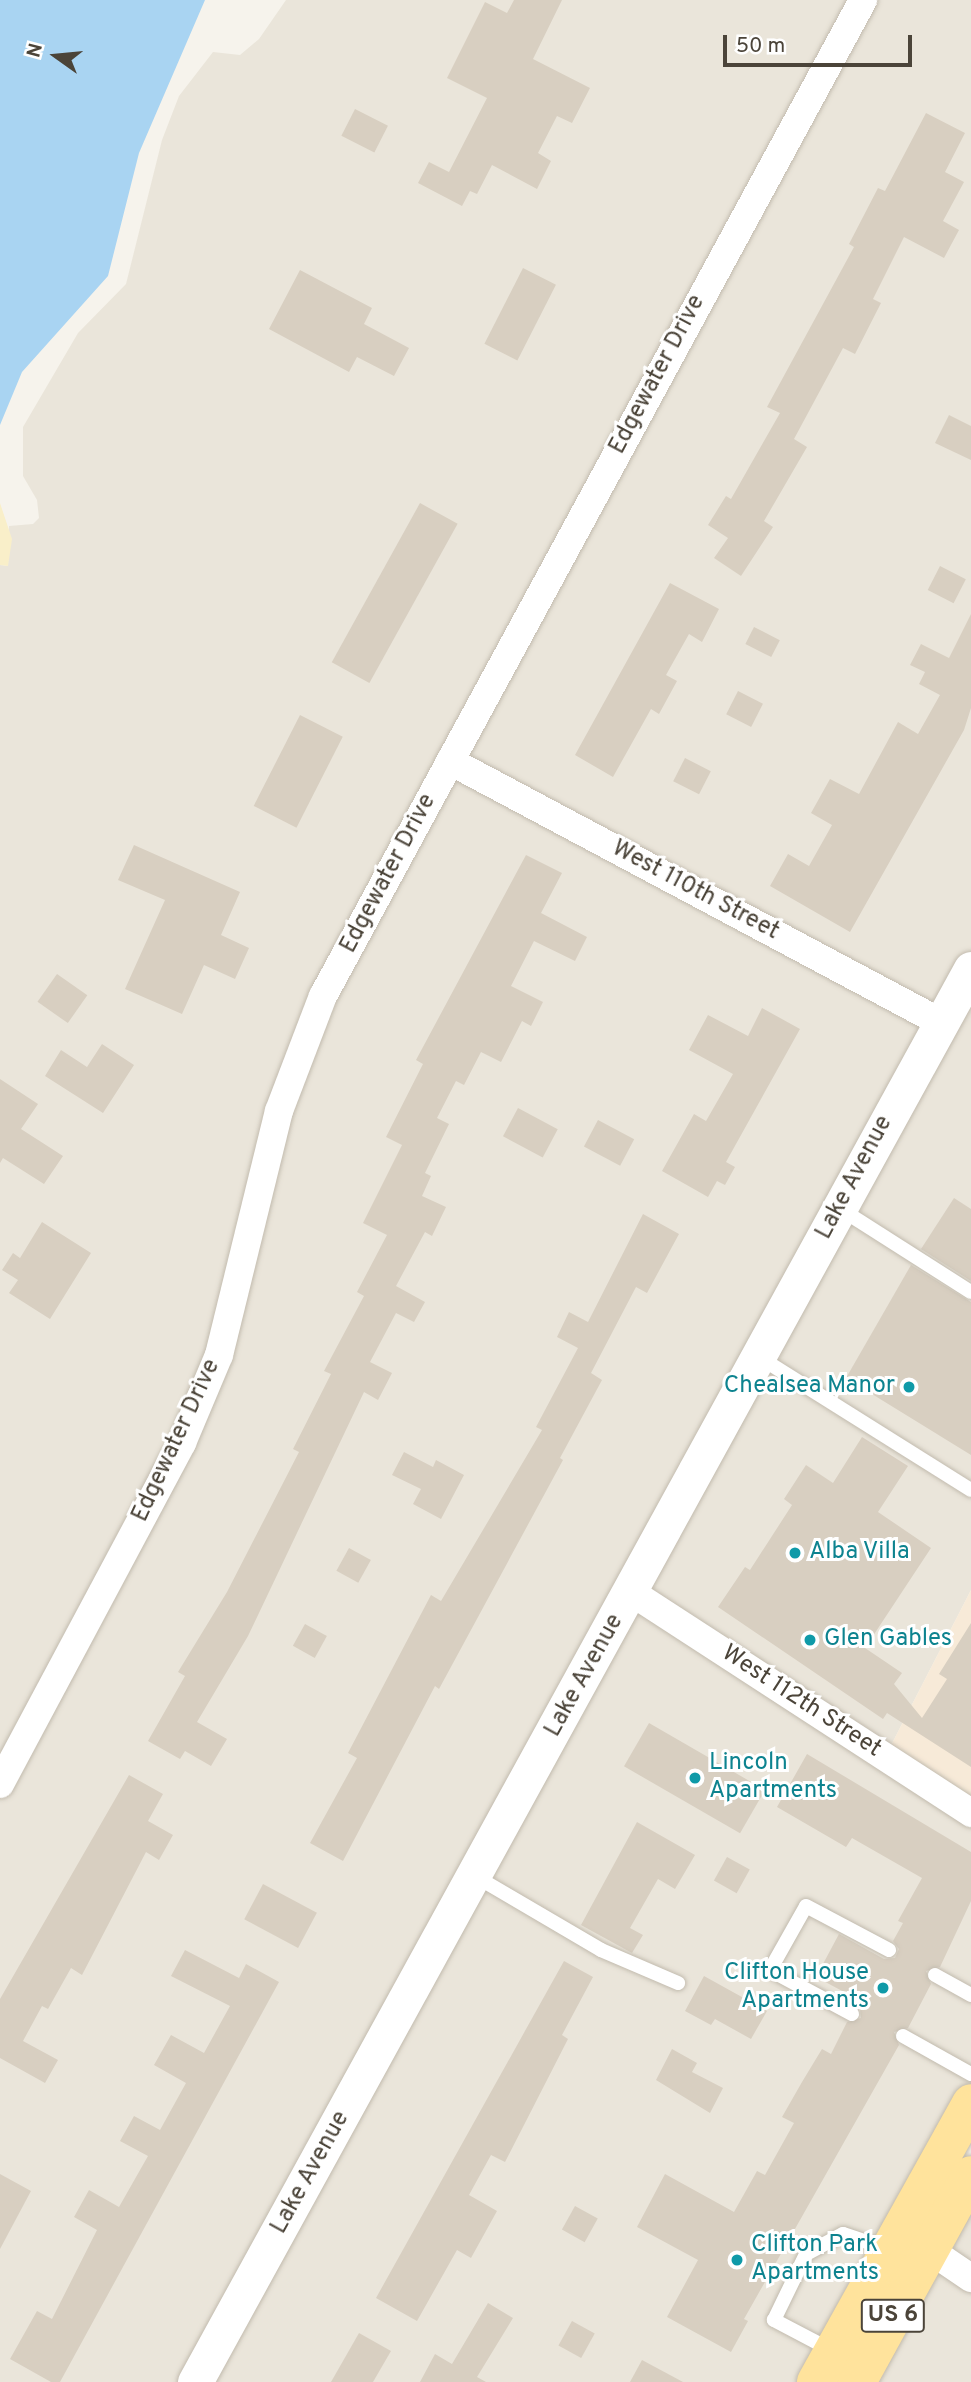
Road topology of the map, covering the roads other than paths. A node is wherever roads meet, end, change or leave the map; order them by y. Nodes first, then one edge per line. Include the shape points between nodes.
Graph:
1 (863, 0) edge
2 (450, 761) junction
3 (971, 969) edge
4 (940, 1022) junction
5 (839, 1208) junction
6 (971, 1292) edge
7 (758, 1357) junction
8 (971, 1490) edge
9 (631, 1592) junction
10 (0, 1784) edge
11 (971, 1813) edge
12 (475, 1876) junction
13 (889, 1950) dead end
14 (935, 1975) dead end
15 (678, 1983) dead end
16 (971, 1995) edge
17 (852, 2014) dead end
18 (903, 2036) dead end
19 (971, 2074) edge
20 (971, 2103) edge
21 (971, 2175) edge
22 (906, 2243) junction
23 (971, 2278) edge
24 (825, 2367) edge
25 (195, 2382) edge
26 (857, 2382) edge

1 - 2 street, Edgewater Drive
2 - 4 street, West 110th Street
2 - 10 street, Edgewater Drive via 323,996 279,1111 219,1355 182,1443
3 - 4 street, Lake Avenue
4 - 5 street, Lake Avenue
5 - 6 lane
5 - 7 street, Lake Avenue
7 - 8 lane
7 - 9 street, Lake Avenue
9 - 11 street, West 112th Street
9 - 12 street, Lake Avenue
12 - 15 lane via 601,1950
12 - 25 street, Lake Avenue
13 - 17 lane via 806,1906 770,1970
14 - 16 lane
18 - 19 lane
20 - 22 main road, US 6
21 - 22 main road, US 6
22 - 23 street
22 - 24 main road, US 6
22 - 24 lane via 844,2234 806,2254 775,2320
22 - 26 main road, US 6

